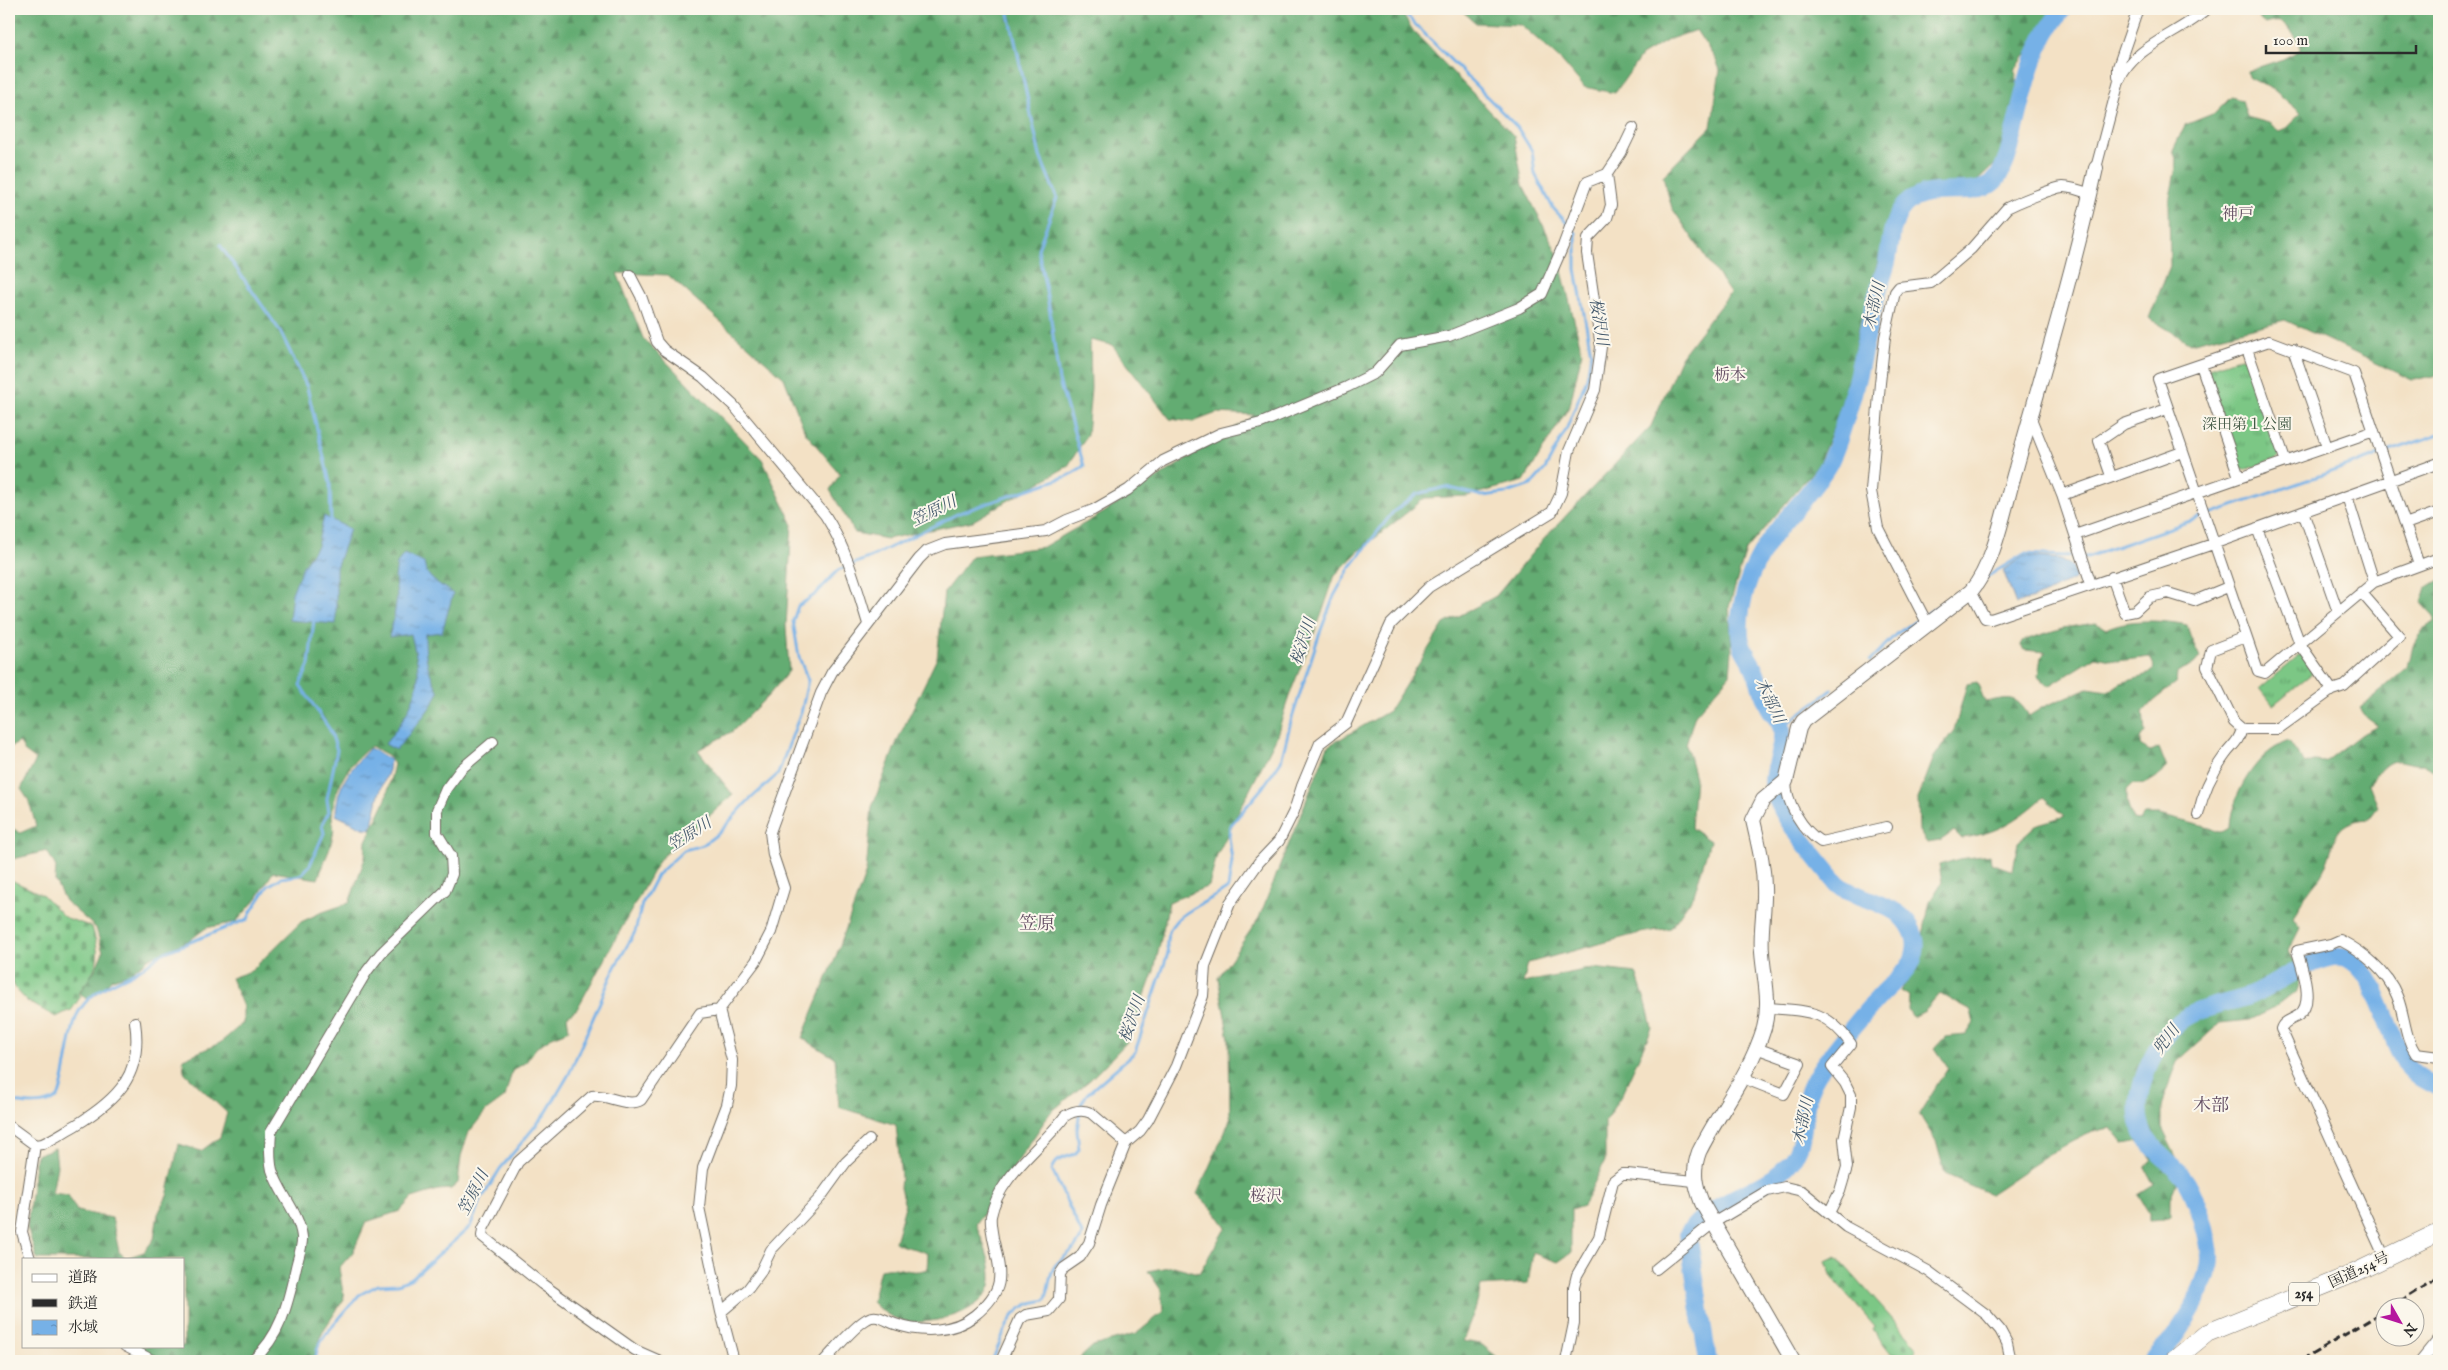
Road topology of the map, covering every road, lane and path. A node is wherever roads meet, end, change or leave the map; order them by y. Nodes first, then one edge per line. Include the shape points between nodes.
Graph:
1 (2138, 9) edge
2 (2207, 9) edge
3 (2119, 80) junction
4 (1633, 128) dead end
5 (2096, 168) joint
6 (1607, 174) junction
7 (2090, 194) junction
8 (630, 275) dead end
9 (2247, 349) junction
10 (2293, 349) junction
11 (2201, 365) junction
12 (2167, 408) junction
13 (2030, 416) junction
14 (2374, 431) junction
15 (2327, 447) junction
16 (2182, 452) junction
17 (2286, 462) junction
18 (2439, 464) edge
19 (2111, 476) junction
20 (2239, 477) junction
21 (2391, 480) junction
22 (2195, 493) junction
23 (2062, 494) junction
24 (2347, 496) junction
25 (2302, 512) junction
26 (2439, 512) edge
27 (2405, 524) junction
28 (2257, 528) junction
29 (2075, 535) junction
30 (2213, 544) junction
31 (2439, 558) edge
32 (2419, 565) junction
33 (2112, 577) junction
34 (2374, 582) junction
35 (2091, 584) junction
36 (2228, 587) junction
37 (1971, 591) junction
38 (2361, 592) junction
39 (2338, 612) junction
40 (868, 624) junction
41 (1928, 625) junction
42 (2246, 637) junction
43 (2300, 644) junction
44 (2332, 690) junction
45 (2242, 729) junction
46 (493, 742) dead end
47 (1786, 781) junction
48 (2198, 815) dead end
49 (1887, 827) dead end
50 (1768, 1008) junction
51 (718, 1010) junction
52 (135, 1022) dead end
53 (1756, 1048) junction
54 (2439, 1057) edge
55 (1743, 1078) junction
56 (9, 1126) edge
57 (868, 1140) dead end
58 (1126, 1143) junction
59 (35, 1145) junction
60 (1694, 1181) junction
61 (1829, 1213) junction
62 (1713, 1223) junction
63 (2439, 1232) edge
64 (30, 1258) edge
65 (2385, 1258) junction
66 (1656, 1269) dead end
67 (721, 1312) junction
68 (2439, 1339) edge
69 (129, 1348) edge
70 (154, 1361) edge
71 (252, 1361) edge
72 (660, 1361) edge
73 (734, 1361) edge
74 (824, 1361) edge
75 (1002, 1361) edge
76 (1566, 1361) edge
77 (1793, 1361) edge
78 (2011, 1361) edge
79 (2173, 1361) edge
80 (2421, 1361) edge

1 - 3 street via 2118,67
2 - 3 street via 2133,60
3 - 5 street
4 - 6 street
5 - 7 street
6 - 40 street via 1587,182 1542,294 1519,308 1450,336 1400,345 1375,373 1261,422 1204,441 1163,461 1128,490 1093,510 1046,531 945,544 927,551
6 - 58 street via 1612,205 1606,218 1588,238 1587,253 1601,347 1600,362 1595,390 1569,450 1561,493 1552,512 1429,587 1391,624 1346,723 1320,743 1279,841 1259,862 1230,903 1205,966 1203,996 1176,1066 1148,1120
7 - 13 street via 2070,280
7 - 41 street via 2060,187 2016,203 2007,208 1958,262 1931,283 1899,287 1895,292 1885,337 1880,383 1872,506 1878,528
8 - 40 street via 657,342 734,406 833,526
9 - 10 street via 2269,341
9 - 11 street
9 - 17 street
10 - 14 street via 2354,373
10 - 15 street
11 - 12 street via 2158,380
11 - 20 street
12 - 16 street
12 - 19 street via 2124,424 2099,441
13 - 23 street
13 - 37 street via 1986,568
14 - 15 street
14 - 21 street
15 - 17 street
16 - 19 street
16 - 22 street
17 - 20 street
18 - 21 street
19 - 23 street
20 - 22 street
21 - 24 street
21 - 27 street
22 - 29 street
22 - 30 street
23 - 29 street
24 - 25 street
24 - 34 street
25 - 28 street
25 - 39 street
26 - 27 street
27 - 32 street
28 - 30 street
28 - 43 street
29 - 35 street
30 - 33 street
30 - 36 street
31 - 32 street
32 - 34 street
33 - 35 street
33 - 36 street via 2125,613 2135,611 2150,597 2168,593 2194,601
34 - 38 street
35 - 37 street via 1991,619 1985,618
36 - 42 street
37 - 41 street
38 - 39 street
38 - 44 street via 2399,636 2344,686
39 - 43 street
40 - 51 street via 826,682 770,832 773,855 784,888 771,932 756,961
41 - 47 street via 1804,721 1799,728
42 - 43 street via 2258,671 2265,673
42 - 45 street via 2211,650 2207,667 2234,722
43 - 44 street
44 - 45 street via 2278,729
45 - 48 street via 2239,741 2226,754 2203,792
46 - 71 street via 461,769 446,789 437,810 437,833 451,856 452,874 445,891 381,953 367,971 271,1132 272,1171 291,1205 302,1238 288,1307 278,1331 265,1350
47 - 49 street via 1786,792 1792,806 1821,842
47 - 50 street via 1763,800 1753,820 1763,868 1762,951
50 - 53 street
50 - 61 street via 1804,1010 1822,1017 1838,1026 1850,1044 1832,1068 1851,1094 1851,1107 1844,1140 1847,1167
51 - 67 street via 732,1060 731,1086 703,1168 699,1207
51 - 72 street via 700,1013 640,1100 631,1103 601,1095 592,1096 518,1162 483,1229 482,1236 542,1284 635,1350
52 - 59 street via 138,1044 135,1062 117,1096 49,1141
53 - 55 street
53 - 55 street via 1800,1064 1784,1094
54 - 65 street via 2416,1054 2409,1044 2397,995 2380,970 2358,950 2340,940 2297,951 2305,980 2305,1004 2300,1014 2283,1024 2281,1029
55 - 60 street via 1698,1152
56 - 59 street
57 - 67 street via 771,1250 748,1289
58 - 74 street via 1091,1112 1085,1110 1065,1116 1014,1173 996,1201 991,1225 1001,1274 998,1288 987,1304 973,1317 947,1328 926,1330 895,1324 878,1316 866,1319
58 - 75 street via 1089,1244 1080,1257 1060,1274 1059,1299 1049,1311 1020,1319
59 - 64 street via 22,1232
60 - 62 street
60 - 76 street via 1627,1174 1613,1181 1600,1237 1577,1275 1574,1323
61 - 62 street via 1802,1191 1776,1187
61 - 78 street via 1863,1237 1928,1271 1987,1315 2007,1343
62 - 66 street
62 - 77 street
63 - 65 highway, 国道254号 / 254
65 - 79 highway, 国道254号 / 254 via 2207,1333
67 - 73 street
68 - 80 street
69 - 70 street

